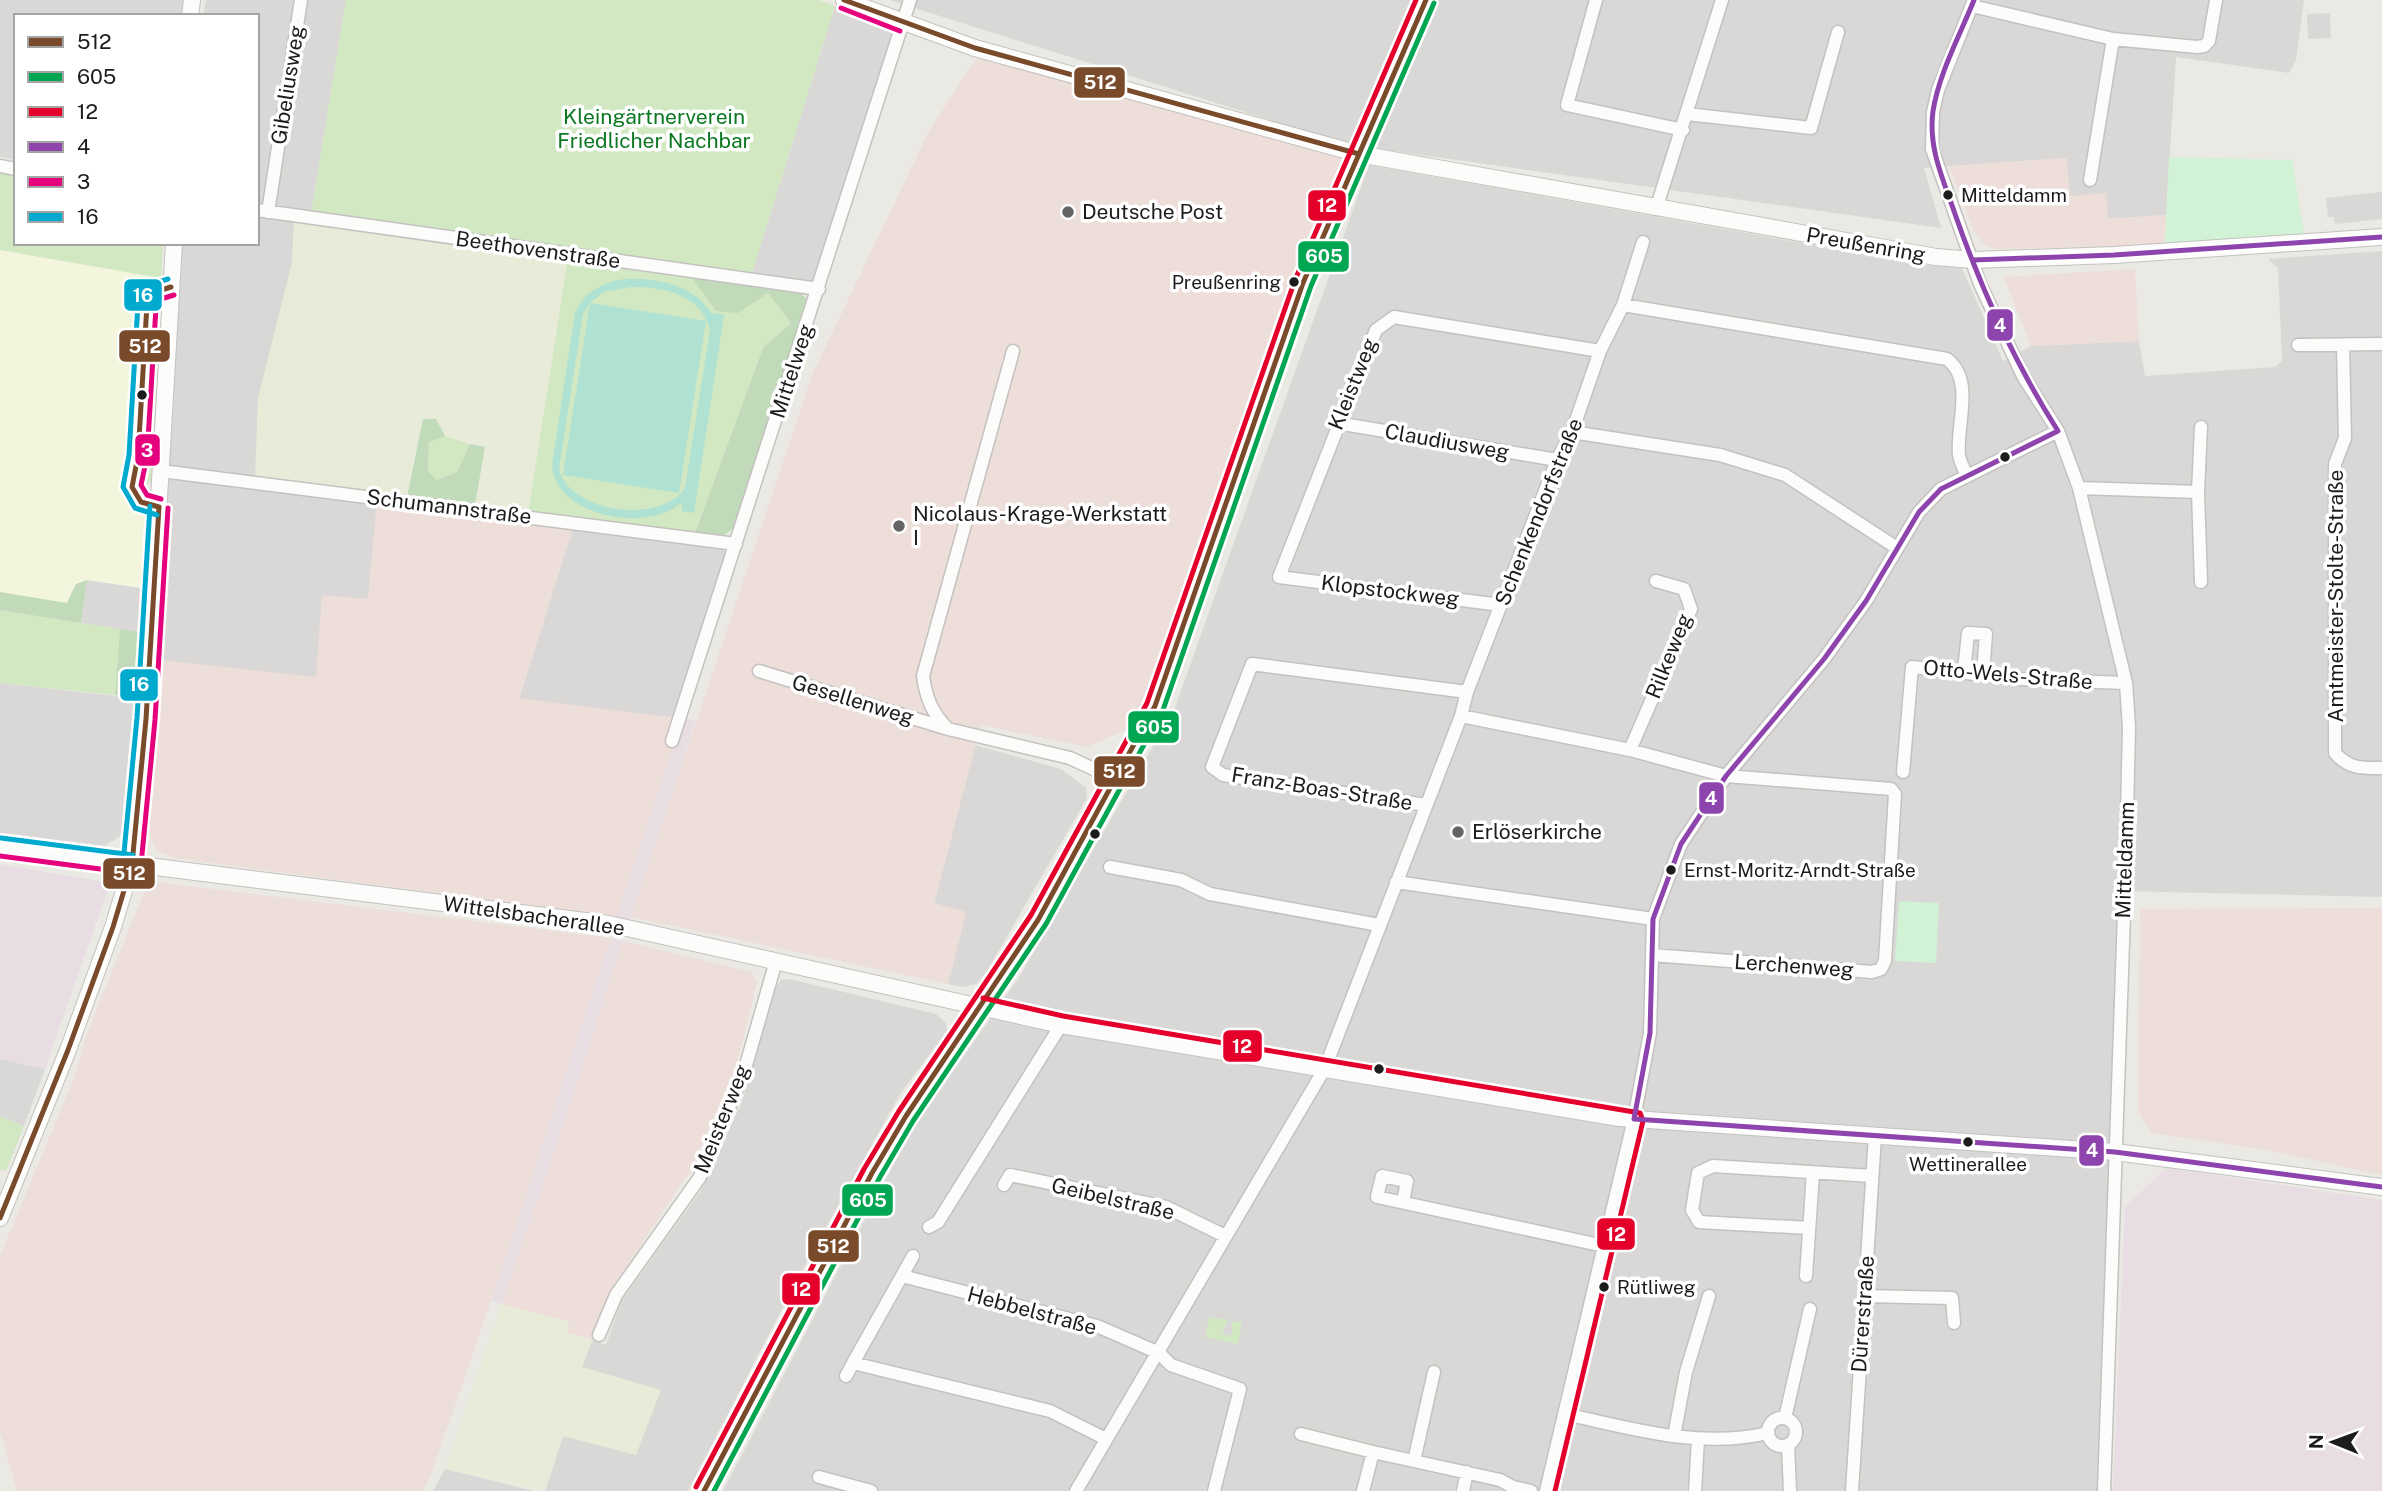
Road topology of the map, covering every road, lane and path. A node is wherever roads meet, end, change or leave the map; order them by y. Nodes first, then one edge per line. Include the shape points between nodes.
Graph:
1 (301, 0) edge
2 (844, 0) edge
3 (911, 0) edge
4 (1426, 0) edge
5 (1596, 0) edge
6 (1722, 0) edge
7 (2216, 0) edge
8 (1973, 3) edge
9 (903, 23) junction
10 (1838, 32) dead end
11 (2113, 39) junction
12 (1687, 114) junction
13 (1682, 131) junction
14 (1359, 154) junction
15 (2090, 180) dead end
16 (1656, 209) junction
17 (263, 211) edge
18 (2382, 237) edge
19 (1643, 242) dead end
20 (174, 245) edge
21 (1973, 260) junction
22 (819, 289) junction
23 (1623, 305) junction
24 (2382, 344) edge
25 (2298, 345) dead end
26 (2343, 345) junction
27 (1013, 351) dead end
28 (1600, 351) junction
29 (1337, 423) junction
30 (2201, 427) dead end
31 (2058, 431) junction
32 (1572, 432) junction
33 (1557, 460) junction
34 (162, 471) junction
35 (1967, 476) junction
36 (2079, 488) junction
37 (2198, 492) junction
38 (736, 544) junction
39 (1897, 548) junction
40 (1279, 577) joint
41 (1656, 581) dead end
42 (2201, 582) dead end
43 (1502, 605) junction
44 (759, 671) dead end
45 (1964, 671) junction
46 (1983, 674) junction
47 (2126, 683) junction
48 (1467, 692) junction
49 (1461, 716) junction
50 (948, 729) junction
51 (672, 741) dead end
52 (1630, 750) junction
53 (2382, 768) edge
54 (1903, 772) dead end
55 (1726, 776) junction
56 (1117, 780) junction
57 (1426, 805) junction
58 (0, 847) edge
59 (132, 864) junction
60 (1110, 867) dead end
61 (1396, 882) junction
62 (1654, 919) junction
63 (1378, 925) junction
64 (1652, 955) junction
65 (776, 961) junction
66 (981, 1007) junction
67 (1061, 1025) junction
68 (1325, 1068) junction
69 (1634, 1119) junction
70 (1875, 1136) junction
71 (2115, 1152) junction
72 (1813, 1173) junction
73 (1872, 1176) junction
74 (1004, 1185) dead end
75 (2382, 1186) edge
76 (1403, 1202) dead end
77 (0, 1218) edge
78 (929, 1227) dead end
79 (1809, 1228) junction
80 (1225, 1236) junction
81 (1604, 1246) junction
82 (913, 1256) dead end
83 (902, 1276) junction
84 (1806, 1276) dead end
85 (1709, 1296) dead end
86 (1864, 1296) junction
87 (1810, 1310) dead end
88 (1954, 1323) dead end
89 (600, 1335) dead end
90 (1159, 1353) junction
91 (853, 1363) junction
92 (1434, 1372) dead end
93 (846, 1376) dead end
94 (1566, 1414) junction
95 (1785, 1418) junction
96 (1768, 1433) junction
97 (1301, 1434) dead end
98 (1674, 1436) junction
99 (1106, 1439) junction
100 (1698, 1439) junction
101 (1788, 1445) junction
102 (1373, 1451) junction
103 (1415, 1461) junction
104 (1467, 1472) junction
105 (819, 1477) dead end
106 (705, 1491) edge
107 (871, 1491) edge
108 (1076, 1491) edge
109 (1214, 1491) edge
110 (1363, 1491) edge
111 (1463, 1491) edge
112 (1531, 1491) edge
113 (1546, 1491) edge
114 (1695, 1491) edge
115 (1790, 1491) edge
116 (1853, 1491) edge
117 (2104, 1491) edge

1 - 17 street, Gibeliusweg
2 - 9 street, Preußenring
3 - 9 street, Mittelweg
4 - 14 main road
5 - 13 street via 1567,105
6 - 12 street
7 - 11 street via 2204,46
8 - 11 street
8 - 21 street, Mitteldamm via 1938,90 1931,133 1939,174
9 - 14 street, Preußenring via 1001,56
9 - 22 street, Mittelweg
10 - 12 street via 1811,128
11 - 15 street
12 - 13 street
13 - 16 street
14 - 16 street, Preußenring
14 - 56 main road via 1303,283 1155,706
16 - 21 street, Preußenring
17 - 22 street, Beethovenstraße
18 - 21 street, Preußenring
19 - 23 street, Schenkendorfstraße
20 - 34 street
21 - 31 street, Mitteldamm via 2023,376
22 - 38 street, Mittelweg
23 - 28 street, Schenkendorfstraße
23 - 35 street via 1947,359 1958,368 1962,380 1959,458
24 - 26 street
25 - 26 street
26 - 53 street, Amtmeister-Stolte-Straße via 2345,438 2335,464 2335,753 2354,768
27 - 50 street, Gesellenweg via 923,676 926,698
28 - 29 street, Kleistweg via 1394,317 1377,327
28 - 32 street, Schenkendorfstraße
29 - 33 street, Claudiusweg
29 - 40 street, Kleistweg
30 - 37 street
31 - 35 street
31 - 36 street, Mitteldamm
32 - 33 street, Schenkendorfstraße
32 - 39 street via 1720,454 1785,475
33 - 43 street, Schenkendorfstraße
34 - 38 street, Schumannstraße
34 - 59 street
35 - 39 street via 1941,489 1919,512
36 - 37 street
36 - 47 street, Mitteldamm
37 - 42 street
38 - 51 street, Mittelweg
39 - 55 street via 1824,659
40 - 43 street, Klopstockweg
41 - 52 street, Rilkeweg via 1684,590 1691,609
43 - 48 street, Schenkendorfstraße
44 - 50 street, Gesellenweg
45 - 46 street, Otto-Wels-Straße
45 - 46 street via 1968,633 1986,634
45 - 54 street, Otto-Wels-Straße via 1912,667
46 - 47 street, Otto-Wels-Straße via 2020,680
47 - 71 street, Mitteldamm via 2129,727
48 - 49 street, Schenkendorfstraße
48 - 57 street, Franz-Boas-Straße via 1252,664 1212,767 1223,775
49 - 52 street
49 - 57 street, Schenkendorfstraße
50 - 56 street, Gesellenweg via 1070,758
52 - 55 street
55 - 62 street via 1681,844
55 - 64 street, Lerchenweg via 1891,789 1895,794 1885,961 1881,969 1872,972
56 - 66 main road via 1038,920
57 - 61 street, Schenkendorfstraße
58 - 59 street, Wittelsbacherallee
59 - 65 street, Wittelsbacherallee via 609,924
59 - 77 street via 68,1050
60 - 63 street via 1181,880 1210,894
61 - 62 street
61 - 63 street, Schenkendorfstraße
62 - 64 street
63 - 68 street, Schenkendorfstraße
64 - 69 street via 1650,1033
65 - 66 street, Wittelsbacherallee
65 - 89 street, Meisterweg via 744,1072 700,1177 616,1295
66 - 67 street, Wittelsbacherallee
66 - 106 main road via 872,1173
67 - 68 street, Wittelsbacherallee
67 - 78 street via 938,1223
68 - 69 street, Wittelsbacherallee
68 - 80 street, Schenkendorfstraße
69 - 70 street, Wittelsbacherallee
69 - 81 street
70 - 71 street, Wittelsbacherallee
70 - 73 street, Dürerstraße
71 - 75 street
71 - 117 street, Mitteldamm
72 - 73 street
72 - 79 street
72 - 79 street via 1706,1168 1698,1173 1692,1210 1699,1222
73 - 86 street, Dürerstraße
74 - 80 street, Geibelstraße via 1010,1175 1166,1207
76 - 81 street
79 - 84 street
80 - 90 street, Schenkendorfstraße
81 - 94 street
82 - 83 street
83 - 90 street, Hebbelstraße via 1097,1326
83 - 91 street
85 - 98 street via 1686,1372
86 - 88 street via 1952,1298
86 - 116 street, Dürerstraße
87 - 95 street
90 - 99 street, Schenkendorfstraße
90 - 109 street, Hebbelstraße via 1171,1365 1240,1388
91 - 93 street
91 - 99 street via 1050,1411
92 - 103 street
94 - 98 street
94 - 113 street
95 - 96 street via 1773,1422
95 - 101 street via 1797,1431
96 - 100 street
96 - 101 street via 1773,1443
97 - 102 street
98 - 100 street
99 - 108 street, Schenkendorfstraße
100 - 114 street
101 - 115 street
102 - 103 street
102 - 110 street
103 - 104 street
104 - 111 street
104 - 112 street
105 - 107 street

